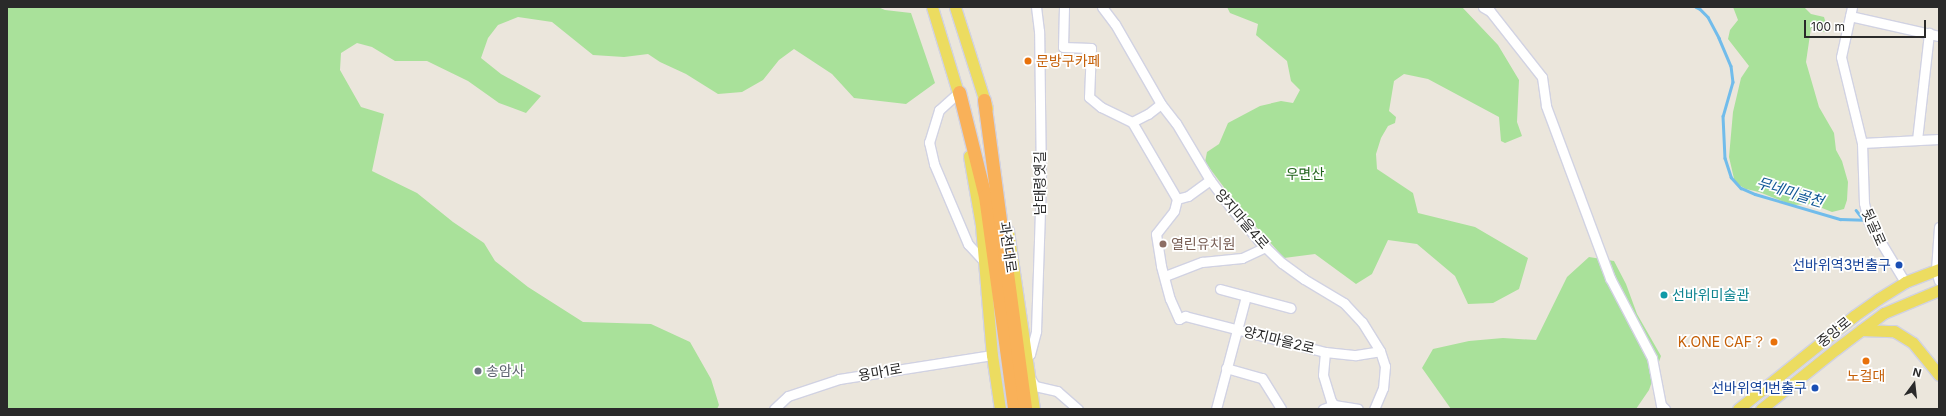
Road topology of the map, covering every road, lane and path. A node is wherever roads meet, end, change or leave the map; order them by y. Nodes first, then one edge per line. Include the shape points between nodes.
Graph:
1 (932, 7) edge
2 (955, 7) edge
3 (1036, 7) edge
4 (1064, 7) edge
5 (1102, 7) edge
6 (1483, 7) edge
7 (1852, 7) edge
8 (1850, 16) junction
9 (1929, 34) junction
10 (1939, 36) edge
11 (959, 92) junction
12 (984, 100) junction
13 (1161, 104) junction
14 (1132, 122) junction
15 (1939, 139) edge
16 (1917, 140) junction
17 (1862, 143) junction
18 (1210, 180) junction
19 (1177, 199) junction
20 (1939, 227) edge
21 (1266, 247) junction
22 (983, 260) junction
23 (1937, 270) edge
24 (1165, 276) junction
25 (1939, 281) edge
26 (1905, 282) junction
27 (1220, 289) dead end
28 (1939, 290) edge
29 (1246, 296) junction
30 (1291, 308) dead end
31 (1236, 330) junction
32 (1861, 330) junction
33 (1380, 351) junction
34 (1325, 352) junction
35 (992, 355) junction
36 (1027, 357) junction
37 (1226, 368) junction
38 (1939, 375) edge
39 (1030, 378) junction
40 (1334, 407) edge
41 (774, 409) edge
42 (1000, 409) edge
43 (1014, 409) edge
44 (1025, 409) edge
45 (1034, 409) edge
46 (1078, 409) edge
47 (1216, 409) edge
48 (1281, 409) edge
49 (1324, 409) edge
50 (1358, 409) edge
51 (1374, 409) edge
52 (1664, 409) edge
53 (1738, 409) edge
54 (1761, 409) edge

1 - 11 main road
2 - 12 main road
3 - 36 street, 남태령옛길 via 1039,31 1041,184 1036,331
4 - 14 street via 1063,47 1091,48 1089,97 1101,107
5 - 13 street, 양지마을4로 via 1127,44
6 - 52 street via 1490,11 1542,77 1546,106 1610,278 1652,358 1661,405
7 - 8 street, 뒷골로
8 - 9 street
8 - 17 street, 뒷골로 via 1840,57
9 - 10 street
9 - 16 street
11 - 22 main road via 981,225
11 - 22 street via 939,110 929,142 934,164 968,244
11 - 43 highway, 과천대로 via 985,196
12 - 36 main road via 992,123
12 - 44 highway, 과천대로
13 - 14 street
13 - 18 street, 양지마을4로 via 1176,123
14 - 19 street
15 - 16 street
16 - 17 street
17 - 26 street, 뒷골로 via 1864,203 1868,221
18 - 19 street via 1188,196
18 - 21 street, 양지마을4로
19 - 24 street via 1174,211 1156,234
20 - 23 street
21 - 24 street via 1242,258 1202,262
21 - 33 street, 양지마을4로 via 1304,279 1344,303 1362,322
22 - 35 main road
23 - 25 street
23 - 26 main road, 중앙로
24 - 31 street, 양지마을2로 via 1170,299 1179,319 1185,316
26 - 53 main road, 중앙로 via 1854,316
27 - 29 street
28 - 32 main road, 중앙로 via 1884,313
29 - 30 street
29 - 31 street
31 - 34 street, 양지마을2로
31 - 37 street
32 - 38 main road via 1896,332 1913,343
32 - 54 main road, 중앙로
33 - 34 street, 양지마을2로 via 1356,355
33 - 51 street, 양지마을4로 via 1384,366 1383,388
34 - 40 street via 1323,375
35 - 41 street, 용마1로 via 839,379 788,396
35 - 42 main road
36 - 39 main road
37 - 47 street
37 - 48 street via 1262,378
39 - 45 main road
39 - 46 street via 1035,386 1057,391
40 - 49 street
40 - 50 street

